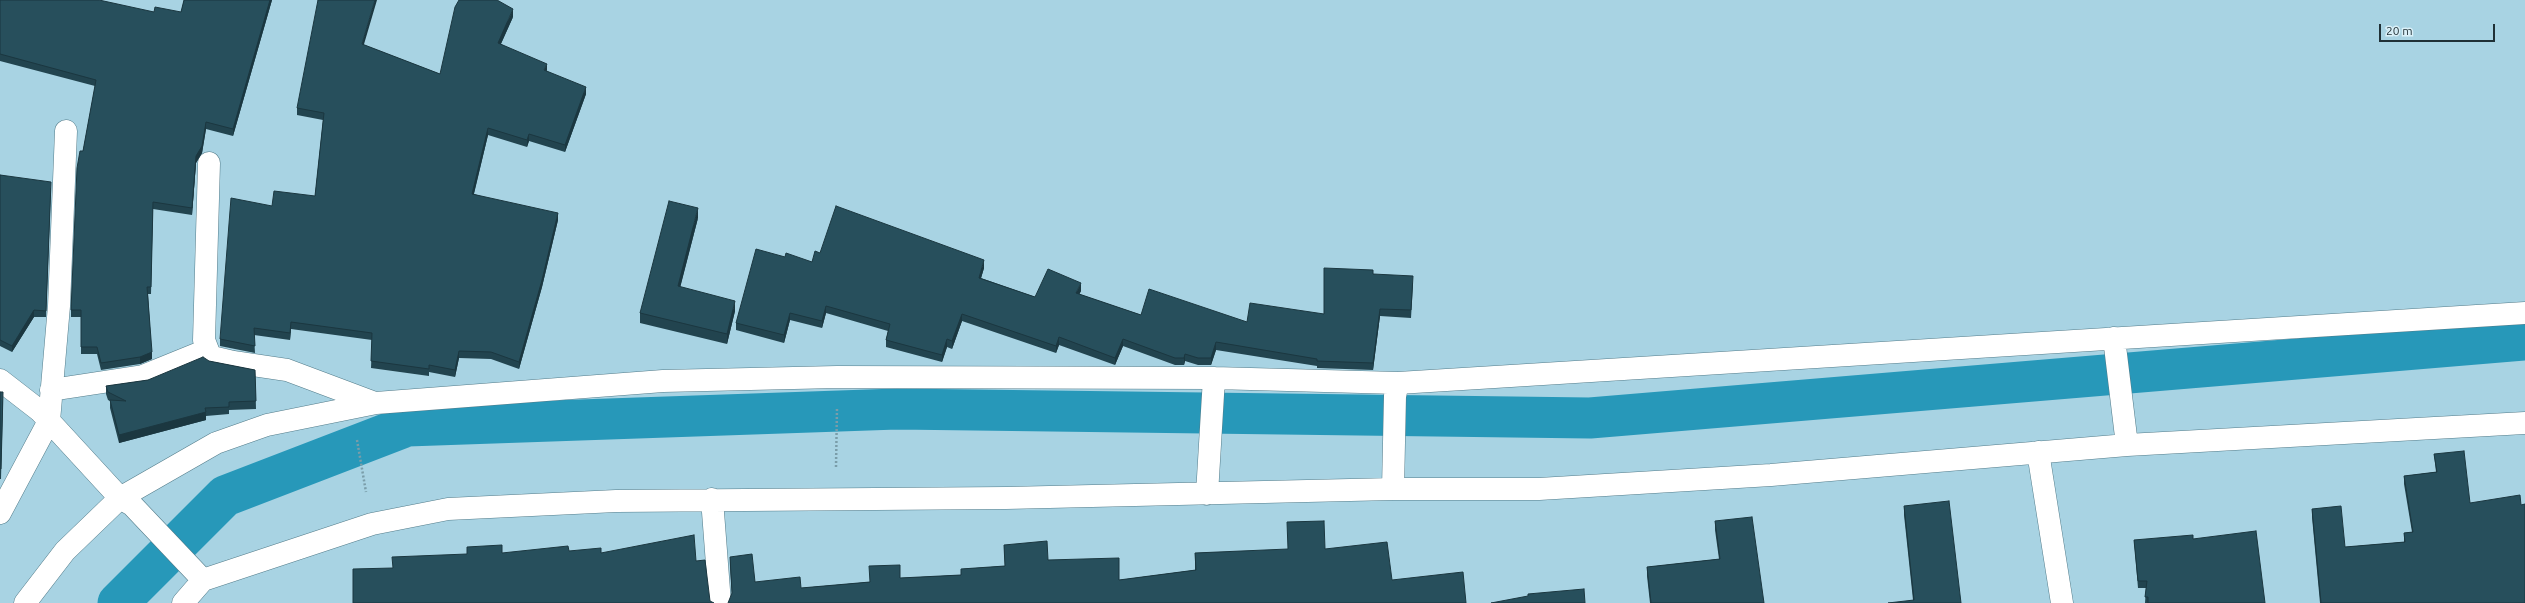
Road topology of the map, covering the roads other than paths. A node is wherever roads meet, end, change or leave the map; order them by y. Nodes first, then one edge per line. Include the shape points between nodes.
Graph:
1 (66, 131) dead end
2 (209, 162) dead end
3 (2525, 313) edge
4 (2115, 346) junction
5 (207, 350) junction
6 (0, 380) edge
7 (1215, 385) junction
8 (52, 390) junction
9 (1396, 390) junction
10 (376, 404) junction
11 (49, 421) junction
12 (2525, 422) edge
13 (2127, 445) junction
14 (2038, 452) junction
15 (1393, 479) junction
16 (1207, 494) junction
17 (712, 499) junction
18 (126, 502) junction
19 (0, 513) edge
20 (203, 580) junction
21 (25, 603) edge
22 (183, 603) edge
23 (720, 603) edge
24 (2062, 603) edge

1 - 8 street via 59,306
2 - 5 street via 204,340
3 - 4 street
4 - 9 street
4 - 13 street
5 - 8 street via 143,376
5 - 10 street via 212,356 287,370
6 - 11 street
7 - 9 street
7 - 10 street via 837,377 663,381
7 - 16 street
8 - 11 street
9 - 15 street
10 - 18 street via 267,425 216,443
11 - 18 street
11 - 19 street
12 - 13 street
13 - 14 street
14 - 15 street via 1771,475 1546,489
14 - 24 street
15 - 16 street
16 - 17 street
17 - 20 street via 448,509 372,524
17 - 23 street
18 - 20 street
18 - 21 street via 65,551
20 - 22 street

